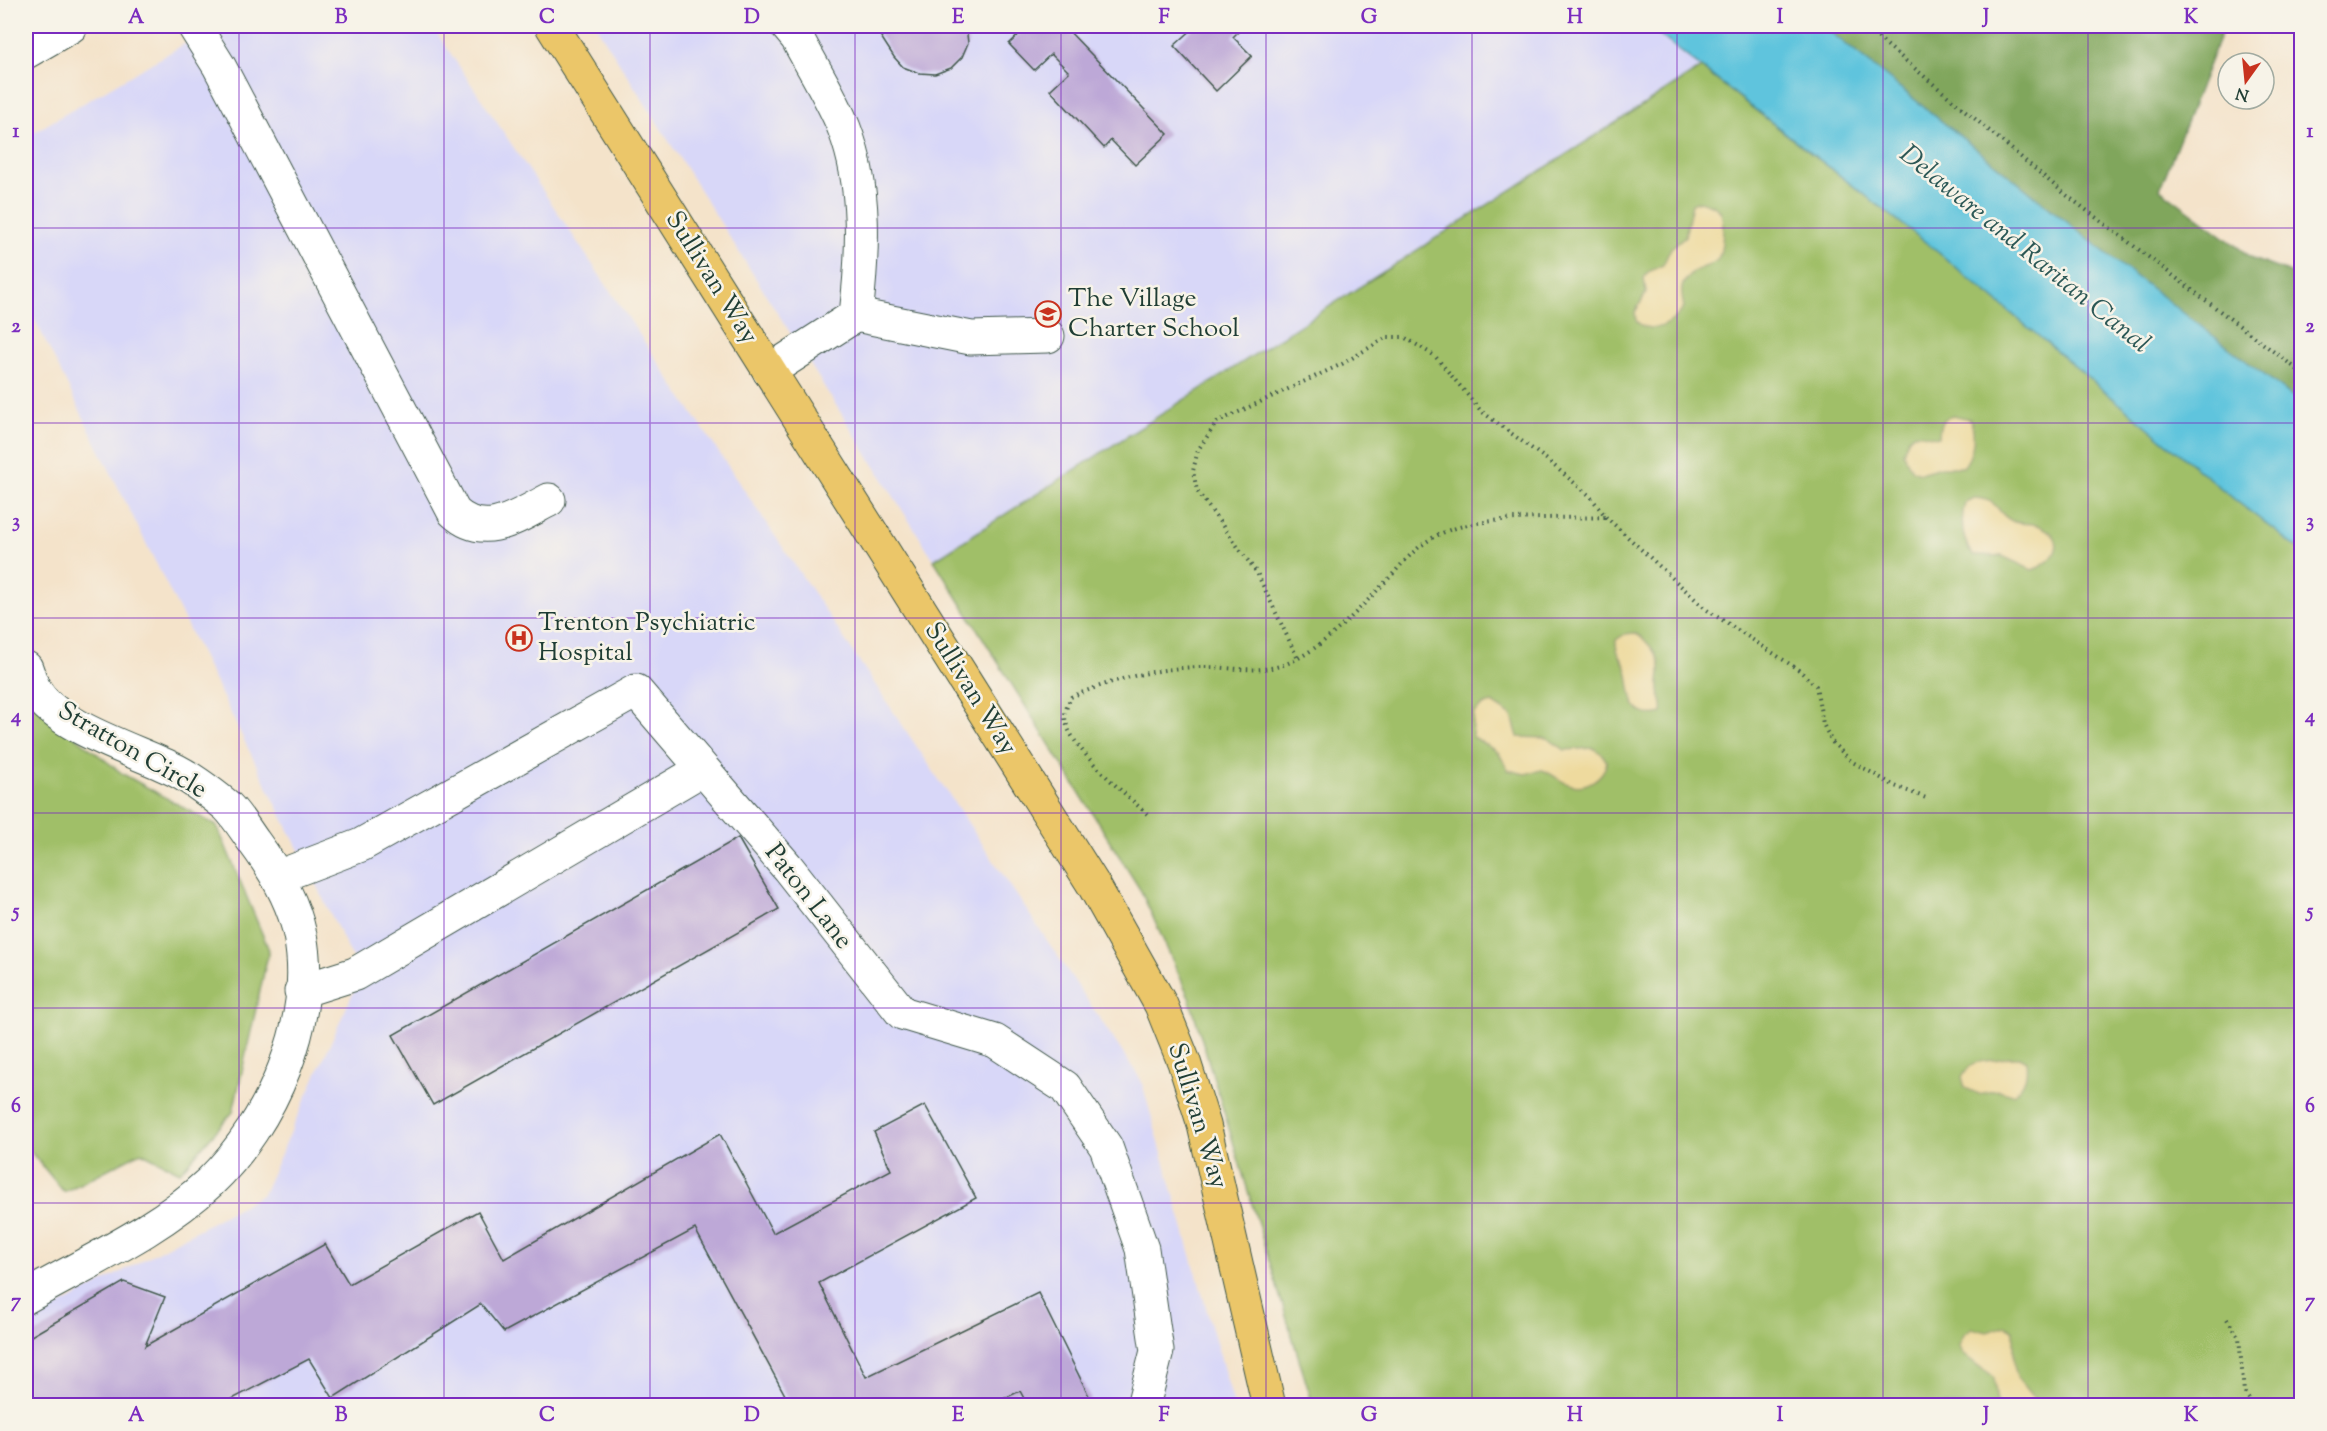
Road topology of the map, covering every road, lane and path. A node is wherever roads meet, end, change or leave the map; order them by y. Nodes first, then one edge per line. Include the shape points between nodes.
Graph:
1 (70, 26) edge
2 (194, 26) edge
3 (552, 26) edge
4 (788, 26) edge
5 (1864, 26) edge
6 (26, 52) edge
7 (856, 315) junction
8 (1048, 336) dead end
9 (769, 371) junction
10 (2301, 373) edge
11 (549, 500) dead end
12 (1606, 517) junction
13 (1297, 657) junction
14 (26, 668) edge
15 (703, 769) junction
16 (1926, 798) dead end
17 (1147, 814) dead end
18 (280, 876) junction
19 (301, 991) junction
20 (26, 1297) edge
21 (2227, 1319) dead end
22 (1143, 1406) edge
23 (1269, 1406) edge
24 (2254, 1406) edge

1 - 6 street
2 - 11 street via 219,66 454,512 465,522 488,526 507,522
3 - 9 main road, Sullivan Way
4 - 7 street via 844,129 854,170 863,252
5 - 10 path via 2066,194
7 - 8 street via 971,338
7 - 9 street
9 - 23 main road, Sullivan Way via 1093,884 1161,1005 1204,1125
12 - 13 path via 1474,524 1440,534 1416,549 1362,606
12 - 13 path via 1590,496 1481,411 1435,357 1404,337 1387,337 1342,364 1217,422 1198,450 1193,471 1197,491 1257,573
12 - 16 path via 1707,610 1768,648 1816,686 1823,724 1832,742 1851,761 1894,786
13 - 17 path via 1260,670 1163,670 1091,688 1071,697 1065,715 1070,732 1086,756
14 - 18 street, Stratton Circle via 38,695 64,717 174,769 228,807
15 - 18 street, Paton Lane via 636,691 361,845
15 - 19 street via 355,974
15 - 22 street, Paton Lane via 788,868 902,1013 995,1041 1065,1087 1106,1147 1142,1249 1157,1351
18 - 19 street, Stratton Circle via 300,935
19 - 20 street, Stratton Circle via 297,1028 278,1085 255,1129 210,1182 163,1219
21 - 24 path via 2239,1337 2244,1392

